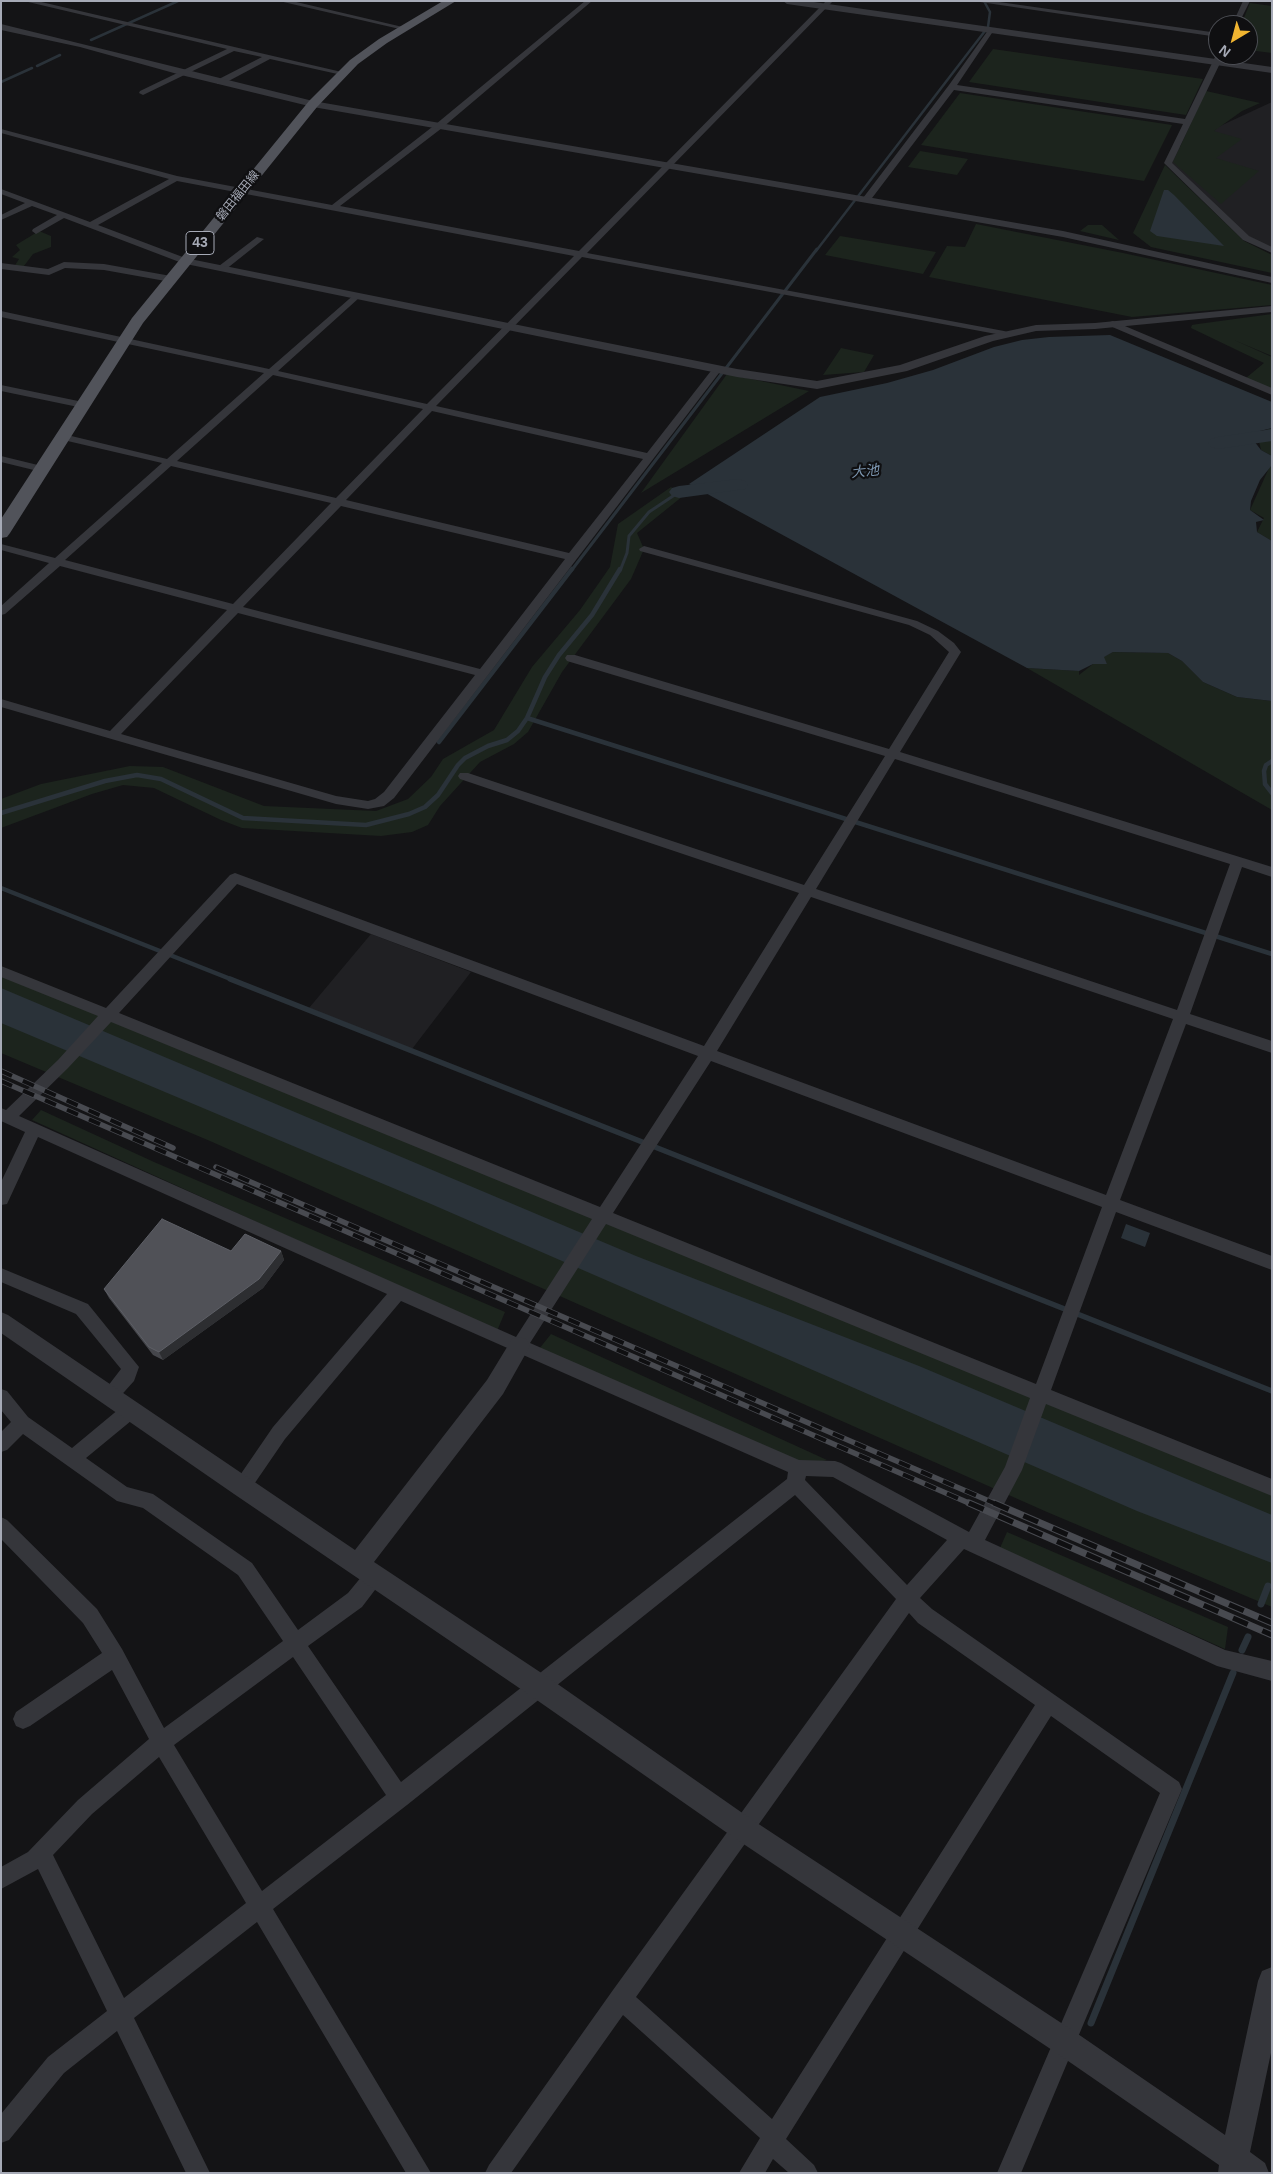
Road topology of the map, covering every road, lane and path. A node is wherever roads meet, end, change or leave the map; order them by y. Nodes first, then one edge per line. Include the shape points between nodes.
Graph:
1 (27, 1) edge
2 (282, 1) edge
3 (451, 1) edge
4 (590, 1) edge
5 (787, 1) edge
6 (976, 1) edge
7 (1248, 1) edge
8 (828, 4) edge
9 (1240, 15) edge
10 (1, 27) edge
11 (404, 28) junction
12 (992, 30) junction
13 (1208, 34) edge
14 (234, 48) junction
15 (269, 56) junction
16 (1208, 58) edge
17 (1215, 65) edge
18 (1247, 65) edge
19 (1272, 70) edge
20 (184, 73) junction
21 (342, 73) junction
22 (220, 82) junction
23 (952, 88) junction
24 (143, 93) dead end
25 (313, 104) junction
26 (1187, 122) junction
27 (439, 126) junction
28 (1, 131) edge
29 (666, 166) junction
30 (176, 178) junction
31 (242, 190) junction
32 (3, 194) edge
33 (866, 200) junction
34 (32, 203) junction
35 (334, 208) junction
36 (63, 215) junction
37 (1, 218) edge
38 (90, 225) junction
39 (36, 231) dead end
40 (260, 240) dead end
41 (1272, 250) edge
42 (581, 254) junction
43 (185, 261) junction
44 (1, 266) edge
45 (222, 268) junction
46 (170, 279) junction
47 (1272, 280) edge
48 (356, 296) junction
49 (1272, 309) edge
50 (1, 314) edge
51 (1113, 324) junction
52 (509, 326) junction
53 (1004, 334) junction
54 (123, 341) junction
55 (717, 369) junction
56 (271, 372) junction
57 (1, 388) edge
58 (1272, 392) edge
59 (83, 405) junction
60 (429, 408) junction
61 (63, 436) junction
62 (649, 457) junction
63 (1, 459) edge
64 (170, 462) junction
65 (42, 469) junction
66 (338, 502) junction
67 (4, 524) edge
68 (1, 547) edge
69 (644, 549) dead end
70 (572, 557) junction
71 (58, 563) junction
72 (235, 609) junction
73 (1, 612) edge
74 (571, 658) dead end
75 (482, 673) junction
76 (1, 703) edge
77 (113, 735) junction
78 (892, 754) junction
79 (464, 776) dead end
80 (1238, 861) junction
81 (1272, 872) edge
82 (807, 890) junction
83 (1, 971) edge
84 (108, 1016) junction
85 (1182, 1016) junction
86 (1272, 1047) edge
87 (707, 1054) junction
88 (5, 1116) edge
89 (34, 1129) junction
90 (1, 1199) edge
91 (1111, 1203) junction
92 (599, 1218) junction
93 (1272, 1264) edge
94 (1, 1276) edge
95 (399, 1292) junction
96 (1, 1321) edge
97 (519, 1346) junction
98 (110, 1395) junction
99 (1, 1397) edge
100 (1040, 1399) junction
101 (131, 1410) junction
102 (22, 1423) junction
103 (1, 1444) edge
104 (72, 1459) junction
105 (797, 1476) junction
106 (242, 1487) junction
107 (1272, 1488) edge
108 (1, 1526) edge
109 (967, 1541) junction
110 (366, 1571) junction
111 (908, 1598) junction
112 (294, 1644) junction
113 (115, 1656) junction
114 (1272, 1671) edge
115 (540, 1687) junction
116 (1048, 1702) junction
117 (23, 1719) dead end
118 (161, 1742) junction
119 (400, 1798) junction
120 (742, 1828) junction
121 (40, 1853) junction
122 (1, 1878) edge
123 (259, 1906) junction
124 (901, 1935) junction
125 (1272, 1981) edge
126 (621, 1998) junction
127 (121, 2014) junction
128 (1065, 2042) junction
129 (1, 2132) edge
130 (773, 2138) junction
131 (1241, 2168) edge
132 (198, 2173) edge
133 (419, 2173) edge
134 (497, 2173) edge
135 (751, 2173) edge
136 (806, 2173) edge
137 (1009, 2173) edge

1 - 14 street
2 - 11 street
3 - 11 main road, 磐田福田線 / 43
4 - 27 street
5 - 8 street
6 - 13 street
7 - 9 street
8 - 12 street
8 - 29 street
10 - 20 street
11 - 21 main road, 磐田福田線 / 43
12 - 16 street
12 - 23 street
14 - 15 street
14 - 20 street
15 - 21 street
15 - 22 street
17 - 26 street
18 - 19 street
20 - 22 street
20 - 24 street
21 - 25 main road, 磐田福田線 / 43
22 - 25 street
23 - 26 street
23 - 33 street
25 - 27 street
25 - 31 main road, 磐田福田線 / 43
26 - 41 street via 1168,163 1246,238
27 - 29 street
27 - 35 street
28 - 30 street
29 - 33 street
29 - 42 street
30 - 31 street
30 - 38 street
31 - 35 street
31 - 43 main road, 磐田福田線 / 43
32 - 34 street
33 - 47 street via 1072,236
34 - 36 street
34 - 37 street
35 - 42 street
36 - 38 street
36 - 39 street
38 - 43 street
40 - 45 street
42 - 52 street
42 - 53 street
43 - 45 street
43 - 46 main road, 磐田福田線 / 43
44 - 46 street via 49,272 64,265 104,267
45 - 48 street
46 - 54 main road, 磐田福田線 / 43
48 - 52 street
48 - 56 street
49 - 51 street
50 - 54 street
51 - 53 street via 1036,328
51 - 58 street
52 - 55 street
52 - 60 street
53 - 55 street via 903,368 817,386
54 - 56 street
54 - 59 main road, 磐田福田線 / 43
55 - 62 street
56 - 60 street
56 - 64 street
57 - 59 street
59 - 61 main road, 磐田福田線 / 43
60 - 62 street
60 - 66 street
61 - 64 street
61 - 65 main road, 磐田福田線 / 43
62 - 70 street
63 - 65 street
64 - 66 street
64 - 71 street
65 - 67 main road, 磐田福田線 / 43
66 - 70 street
66 - 72 street
68 - 71 street
69 - 78 street via 913,624 934,633 950,645 955,652
70 - 75 street
71 - 72 street
71 - 73 street
72 - 75 street
72 - 77 street
74 - 78 street
75 - 77 street via 389,795 379,803 368,805 336,800
76 - 77 street
78 - 80 street
78 - 82 street
79 - 82 street
80 - 81 street
80 - 85 street
82 - 85 street
82 - 87 street
83 - 84 street
84 - 87 street via 235,878
84 - 88 street via 63,1064
84 - 92 street
85 - 86 street
85 - 91 street
87 - 91 street
87 - 92 street
88 - 89 street
89 - 90 street
89 - 95 street
91 - 93 street
91 - 100 street
92 - 97 street
92 - 100 street
94 - 98 street via 82,1309 130,1367 128,1376
95 - 97 street
95 - 106 street via 279,1432
96 - 98 street
97 - 105 street
97 - 110 street via 495,1387
98 - 101 street
99 - 102 street
100 - 107 street
100 - 109 street via 1013,1470
101 - 104 street
101 - 106 street
102 - 103 street
102 - 104 street
104 - 112 street via 123,1495 147,1500 245,1569
105 - 109 street via 836,1469
105 - 111 street
105 - 115 street
106 - 110 street
108 - 113 street via 90,1616
109 - 111 street
109 - 114 street via 1224,1659
110 - 112 street via 354,1600
110 - 115 street
111 - 116 street via 925,1616
111 - 120 street
112 - 118 street
112 - 119 street
113 - 117 street
113 - 118 street
115 - 119 street
115 - 120 street
116 - 124 street
116 - 128 street via 1172,1788
118 - 121 street via 85,1807
118 - 123 street
119 - 123 street
120 - 124 street
120 - 126 street
121 - 122 street
121 - 127 street
123 - 127 street
123 - 133 street
124 - 128 street
124 - 130 street
125 - 131 street
126 - 130 street
126 - 134 street
127 - 129 street via 56,2065
127 - 132 street
128 - 131 street
128 - 137 street
130 - 135 street
130 - 136 street

